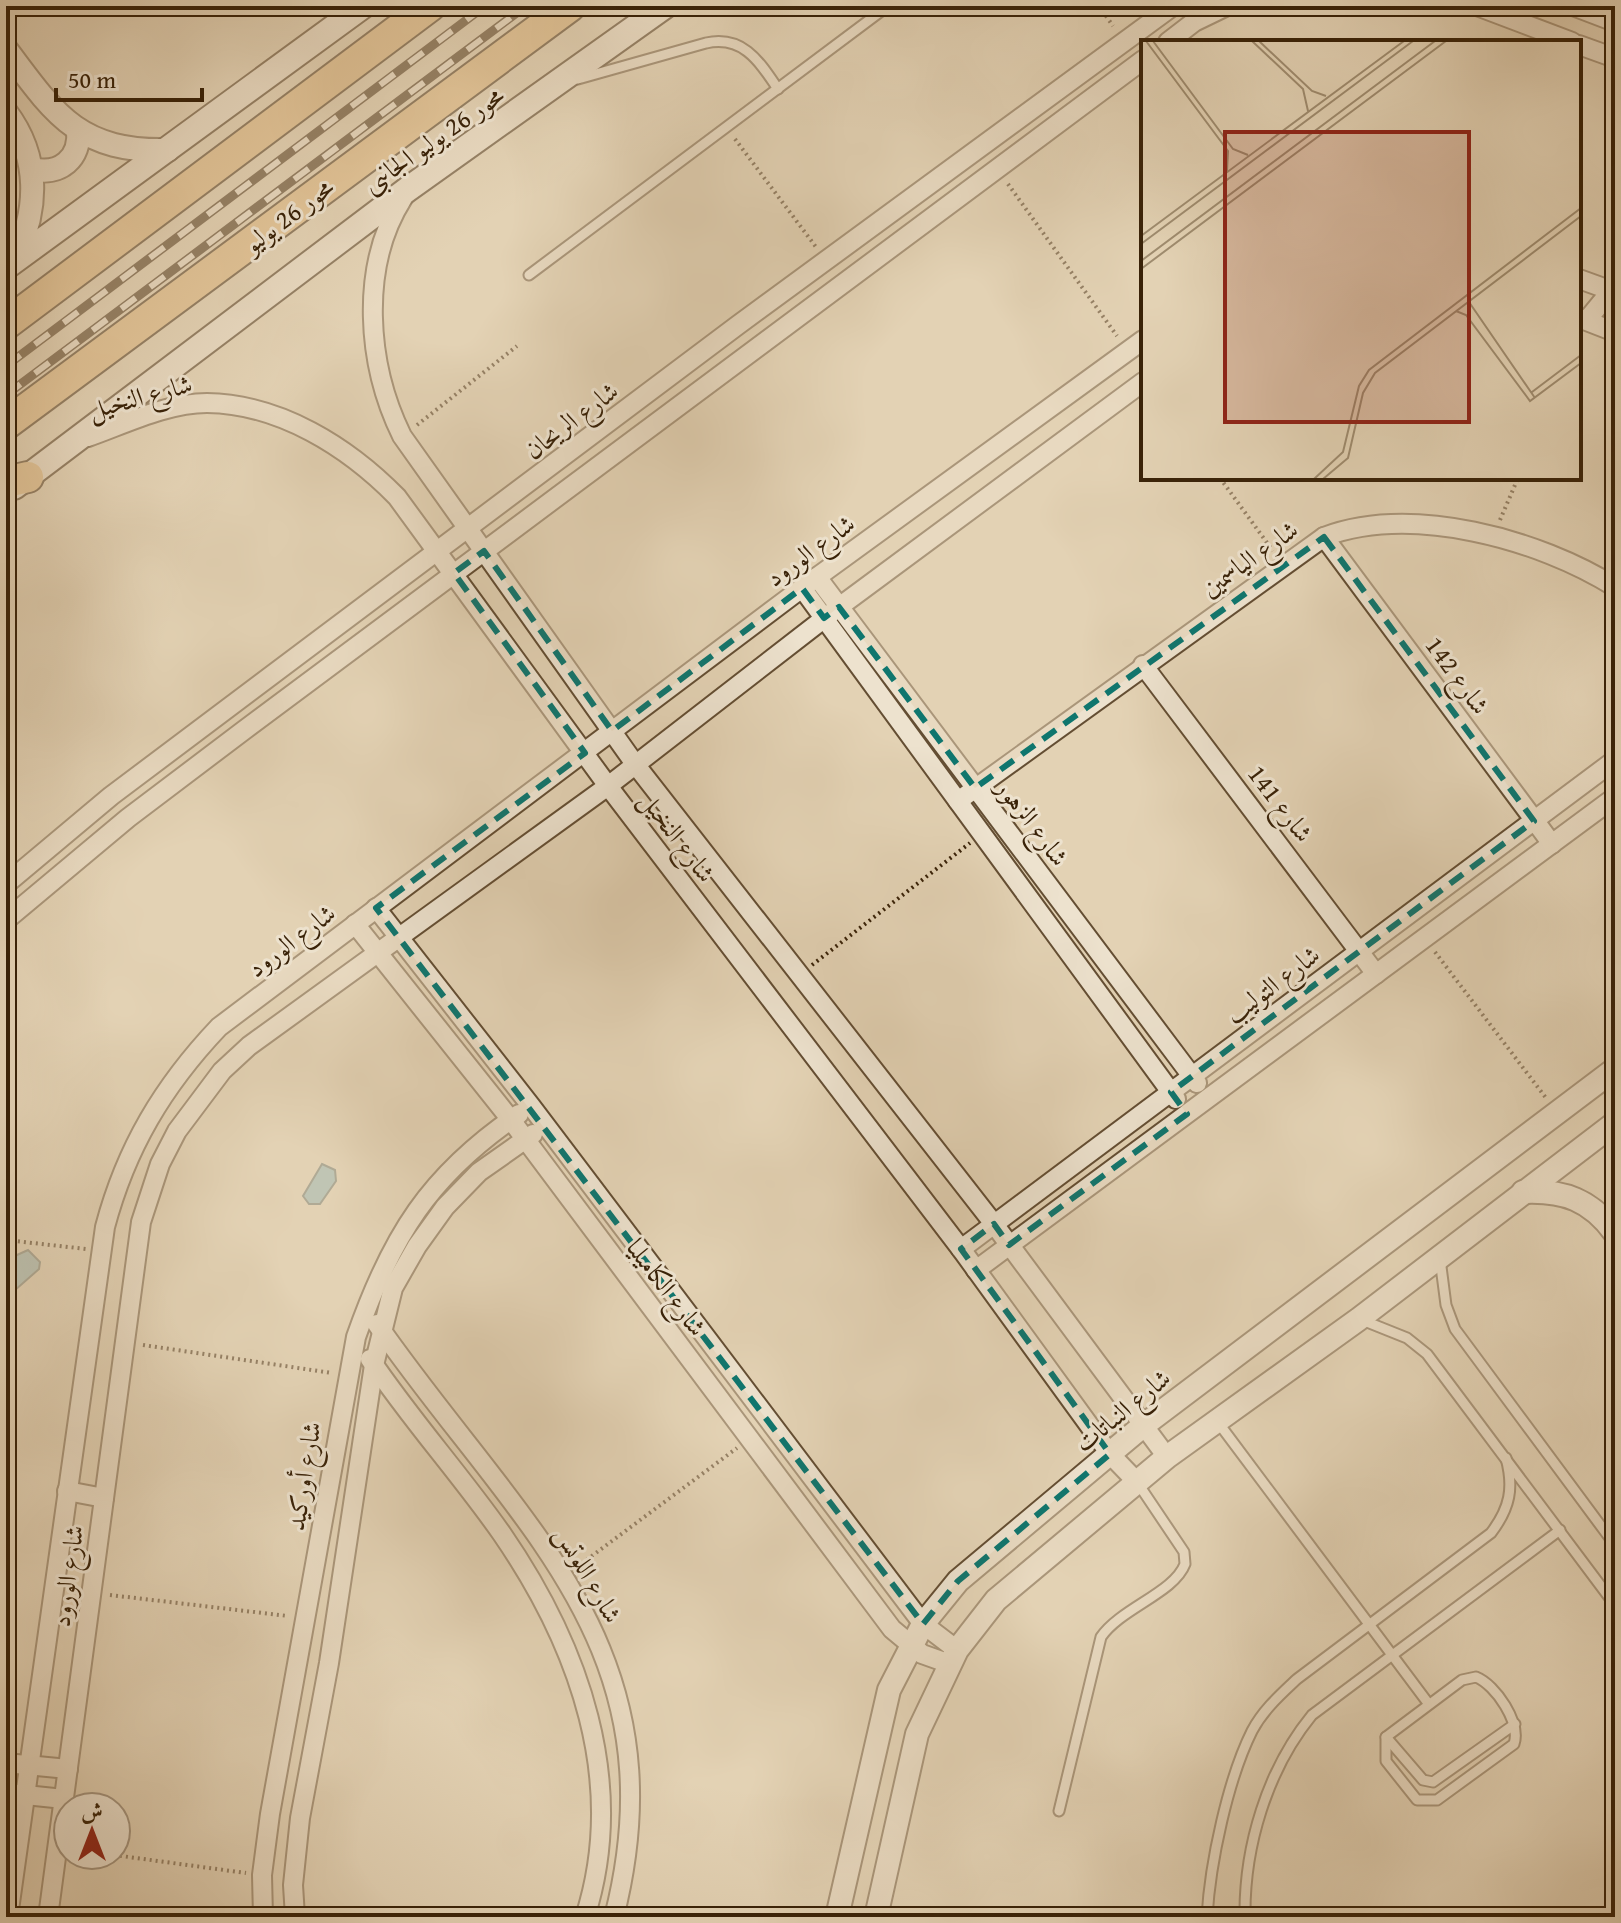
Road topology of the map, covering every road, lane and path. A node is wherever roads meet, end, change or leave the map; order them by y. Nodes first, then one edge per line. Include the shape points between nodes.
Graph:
1 (363, 6) edge
2 (430, 6) edge
3 (570, 6) edge
4 (665, 6) edge
5 (888, 6) edge
6 (1099, 6) edge
7 (1173, 6) edge
8 (1227, 6) edge
9 (1477, 6) edge
10 (1573, 6) edge
11 (1615, 22) edge
12 (1171, 40) edge
13 (1567, 40) edge
14 (1124, 41) junction
15 (1581, 46) edge
16 (6, 49) edge
17 (1615, 58) edge
18 (1141, 61) edge
19 (559, 85) junction
20 (778, 89) junction
21 (6, 112) edge
22 (726, 127) junction
23 (78, 130) junction
24 (168, 150) junction
25 (32, 169) junction
26 (997, 169) junction
27 (408, 189) junction
28 (826, 261) junction
29 (10, 264) edge
30 (529, 275) dead end
31 (1581, 280) edge
32 (1614, 289) edge
33 (1583, 319) edge
34 (6, 324) edge
35 (1615, 332) edge
36 (1136, 345) edge
37 (517, 346) dead end
38 (1141, 383) edge
39 (6, 424) edge
40 (402, 436) junction
41 (78, 441) junction
42 (1221, 480) edge
43 (1517, 480) edge
44 (13, 484) edge
45 (468, 529) junction
46 (1324, 537) junction
47 (1493, 537) junction
48 (484, 551) junction
49 (438, 552) junction
50 (1283, 566) junction
51 (454, 573) junction
52 (810, 583) junction
53 (1615, 587) edge
54 (832, 612) junction
55 (1143, 665) junction
56 (227, 710) junction
57 (243, 731) junction
58 (612, 731) junction
59 (585, 753) junction
60 (1615, 760) edge
61 (635, 764) junction
62 (608, 786) junction
63 (975, 788) junction
64 (111, 796) junction
65 (1615, 797) edge
66 (958, 801) junction
67 (128, 818) junction
68 (1534, 821) junction
69 (982, 833) junction
70 (1552, 844) junction
71 (6, 884) edge
72 (376, 908) junction
73 (6, 920) edge
74 (355, 924) junction
75 (398, 938) junction
76 (1425, 938) junction
77 (1360, 951) junction
78 (377, 954) junction
79 (800, 973) junction
80 (1376, 974) junction
81 (274, 986) junction
82 (291, 1014) junction
83 (1615, 1069) edge
84 (1192, 1076) junction
85 (1171, 1092) junction
86 (1209, 1098) junction
87 (531, 1106) junction
88 (1557, 1112) junction
89 (1187, 1114) junction
90 (511, 1120) junction
91 (1615, 1123) edge
92 (545, 1125) junction
93 (525, 1140) junction
94 (1615, 1140) edge
95 (1615, 1148) edge
96 (1523, 1192) junction
97 (994, 1224) junction
98 (1615, 1233) edge
99 (6, 1240) edge
100 (1009, 1245) junction
101 (961, 1249) junction
102 (100, 1251) junction
103 (1440, 1254) junction
104 (976, 1270) junction
105 (366, 1308) junction
106 (1359, 1319) junction
107 (383, 1332) junction
108 (356, 1337) junction
109 (125, 1342) junction
110 (374, 1365) junction
111 (346, 1375) junction
112 (1217, 1421) junction
113 (1144, 1425) junction
114 (749, 1440) junction
115 (1110, 1454) junction
116 (1167, 1457) junction
117 (1506, 1458) junction
118 (1137, 1482) junction
119 (67, 1491) junction
120 (104, 1498) junction
121 (1560, 1530) junction
122 (1615, 1545) edge
123 (564, 1577) junction
124 (91, 1593) junction
125 (1615, 1605) edge
126 (306, 1618) junction
127 (923, 1624) junction
128 (1370, 1624) junction
129 (910, 1646) junction
130 (1395, 1655) junction
131 (954, 1657) junction
132 (1428, 1703) junction
133 (1515, 1724) junction
134 (1386, 1737) junction
135 (6, 1763) edge
136 (30, 1765) junction
137 (68, 1769) junction
138 (65, 1791) edge
139 (6, 1793) edge
140 (25, 1795) junction
141 (52, 1798) edge
142 (1059, 1811) dead end
143 (270, 1814) junction
144 (300, 1818) junction
145 (132, 1857) edge
146 (54, 1871) edge
147 (262, 1875) junction
148 (8, 1917) edge
149 (48, 1917) edge
150 (263, 1917) edge
151 (295, 1917) edge
152 (585, 1917) edge
153 (614, 1917) edge
154 (837, 1917) edge
155 (876, 1917) edge
156 (1207, 1917) edge
157 (1245, 1917) edge

1 - 24 main road
2 - 34 highway
3 - 39 highway, محور 26 يوليو
4 - 19 main road, محور 26 يوليو الجانبى
5 - 20 lane
6 - 14 path
7 - 14 street, شارع الريحان
8 - 12 street
9 - 13 street
10 - 11 street
14 - 28 street, شارع الريحان
15 - 17 street
16 - 23 street via 52,111
18 - 26 street, شارع الريحان
19 - 20 lane via 716,41 746,48
19 - 27 main road, محور 26 يوليو الجانبى
20 - 22 lane
21 - 25 street via 24,141
22 - 28 path
22 - 30 lane
23 - 24 street via 122,147
23 - 25 street via 77,148 67,163 51,171
24 - 29 main road
25 - 29 street via 28,224
26 - 36 path
26 - 48 street, شارع الريحان
27 - 40 street, شارع النخيل via 385,226 373,315 386,404
27 - 41 main road, محور 26 يوليو الجانبى
28 - 45 street, شارع الريحان
31 - 32 street
32 - 33 street
33 - 35 street
36 - 52 street, شارع الورود
37 - 40 path
38 - 54 street, شارع الورود
40 - 45 street, شارع النخيل
41 - 44 main road, محور 26 يوليو الجانبى
41 - 49 street, شارع النخيل via 205,403 268,415 307,430 356,459 397,497
42 - 50 path
43 - 47 path
45 - 48 street, شارع النخيل
45 - 49 street, شارع الريحان
46 - 47 street, شارع الياسمين via 1346,528 1389,525
46 - 50 street, شارع الياسمين
46 - 68 street, شارع 142
47 - 53 street, شارع الياسمين via 1572,564
48 - 51 street, شارع الريحان
48 - 58 street, شارع النخيل
49 - 51 street, شارع النخيل
49 - 56 street, شارع الريحان
50 - 55 street, شارع الياسمين
51 - 57 street, شارع الريحان
51 - 59 street, شارع النخيل
52 - 54 street, شارع الزهور
52 - 58 street, شارع الورود
54 - 61 street, شارع الورود
54 - 63 street, شارع الزهور
54 - 66 street, شارع الزهور
55 - 63 street, شارع الياسمين
55 - 77 street, شارع 141
56 - 57 street
56 - 64 street, شارع الريحان
57 - 67 street, شارع الريحان
58 - 59 street, شارع الورود
58 - 61 street, شارع النخيل
59 - 62 street, شارع النخيل
59 - 72 street, شارع الورود
60 - 68 street, شارع التوليب
61 - 62 street, شارع الورود
61 - 79 street, شارع النخيل
62 - 75 street, شارع الورود
62 - 101 street, شارع النخيل
63 - 66 street, شارع الياسمين
63 - 84 street, شارع الزهور
64 - 67 street
64 - 71 street, شارع الريحان
65 - 70 street, شارع التوليب
66 - 69 street, شارع الزهور
67 - 73 street, شارع الريحان
68 - 70 street, شارع 142
68 - 77 street, شارع التوليب
69 - 79 path
69 - 85 street, شارع الزهور
70 - 76 street, شارع التوليب
72 - 74 street, شارع الورود
72 - 75 street, شارع الكاميليا
74 - 78 street, شارع الكاميليا
74 - 81 street, شارع الورود
75 - 78 street, شارع الورود
75 - 87 street, شارع الكاميليا
76 - 80 street, شارع التوليب
76 - 88 path
77 - 80 street, شارع 141
77 - 84 street, شارع التوليب
78 - 82 street, شارع الورود
78 - 90 street, شارع الكاميليا
79 - 97 street, شارع النخيل
80 - 86 street, شارع التوليب
81 - 82 street
81 - 102 street, شارع الورود via 219,1027 168,1086 129,1153
82 - 109 street, شارع الورود via 222,1071 171,1142 141,1222
83 - 88 street, شارع النباتات
84 - 85 street, شارع التوليب
84 - 86 street, شارع الزهور
85 - 89 street, شارع الزهور
85 - 97 street, شارع التوليب
86 - 89 street, شارع التوليب
87 - 90 street, شارع أوركيد
87 - 92 street, شارع الكاميليا
88 - 113 street, شارع النباتات
89 - 100 street, شارع التوليب
90 - 93 street, شارع الكاميليا
90 - 105 street, شارع أوركيد via 466,1154 433,1189 379,1270
91 - 96 street
92 - 93 street, شارع أوركيد
92 - 127 street, شارع الكاميليا
93 - 107 street, شارع أوركيد via 479,1172 445,1207 393,1288
93 - 114 street, شارع الكاميليا
94 - 95 street
96 - 98 street via 1551,1191 1577,1198 1601,1213
96 - 103 street
97 - 100 street, شارع النخيل
97 - 101 street, شارع التوليب
99 - 102 path
100 - 104 street, شارع التوليب
100 - 113 street, شارع النخيل
101 - 104 street, شارع النخيل
102 - 119 street, شارع الورود
103 - 106 street
103 - 122 lane via 1446,1305 1455,1329
104 - 115 street, شارع النخيل
105 - 107 street, شارع اللوتس
105 - 108 street, شارع أوركيد
106 - 112 street
106 - 117 lane via 1383,1326 1427,1354
107 - 110 street, شارع أوركيد
107 - 123 street, شارع اللوتس via 525,1515
108 - 110 street, شارع اللوتس
108 - 111 street, شارع أوركيد
109 - 111 path
109 - 120 street, شارع الورود
110 - 144 street, شارع أوركيد
110 - 152 street, شارع اللوتس via 503,1535 573,1662 593,1731 600,1794 596,1871
111 - 126 street, شارع أوركيد
112 - 116 street
112 - 128 lane
113 - 115 street, شارع النباتات
113 - 116 street, شارع النخيل
114 - 123 path
114 - 129 street, شارع الكاميليا
115 - 118 street, شارع النخيل
115 - 127 street, شارع النباتات via 958,1581
116 - 118 street
117 - 121 lane
117 - 128 lane via 1510,1498 1491,1533
118 - 131 street via 996,1600
118 - 142 lane via 1184,1552 1185,1564 1177,1577 1113,1622 1101,1637
119 - 120 street
119 - 136 street, شارع الورود
120 - 124 street, شارع الورود
121 - 125 lane
121 - 130 lane
123 - 153 street, شارع اللوتس via 597,1636 628,1747 630,1835
124 - 126 path
124 - 137 street, شارع الورود
126 - 143 street, شارع أوركيد
127 - 129 street, شارع النباتات
127 - 131 street, شارع الكاميليا
128 - 130 lane
128 - 156 lane via 1297,1679 1253,1729 1209,1878
129 - 131 street, شارع الكاميليا
129 - 154 street, شارع النباتات via 889,1690
130 - 132 lane
130 - 157 lane via 1338,1693 1290,1742 1273,1772 1244,1882
131 - 155 street via 917,1734
132 - 133 lane via 1462,1680 1476,1677 1488,1684
132 - 134 lane
133 - 134 lane via 1433,1782 1423,1780
133 - 134 lane via 1514,1744 1432,1802 1413,1796 1386,1761
135 - 136 street
136 - 137 street
136 - 140 street, شارع الورود
137 - 138 street, شارع الورود
139 - 140 street
140 - 141 street
140 - 148 street, شارع الورود
143 - 144 street
143 - 147 street, شارع أوركيد
144 - 151 street, شارع أوركيد
145 - 147 path
146 - 149 street, شارع الورود
147 - 150 street, شارع أوركيد

